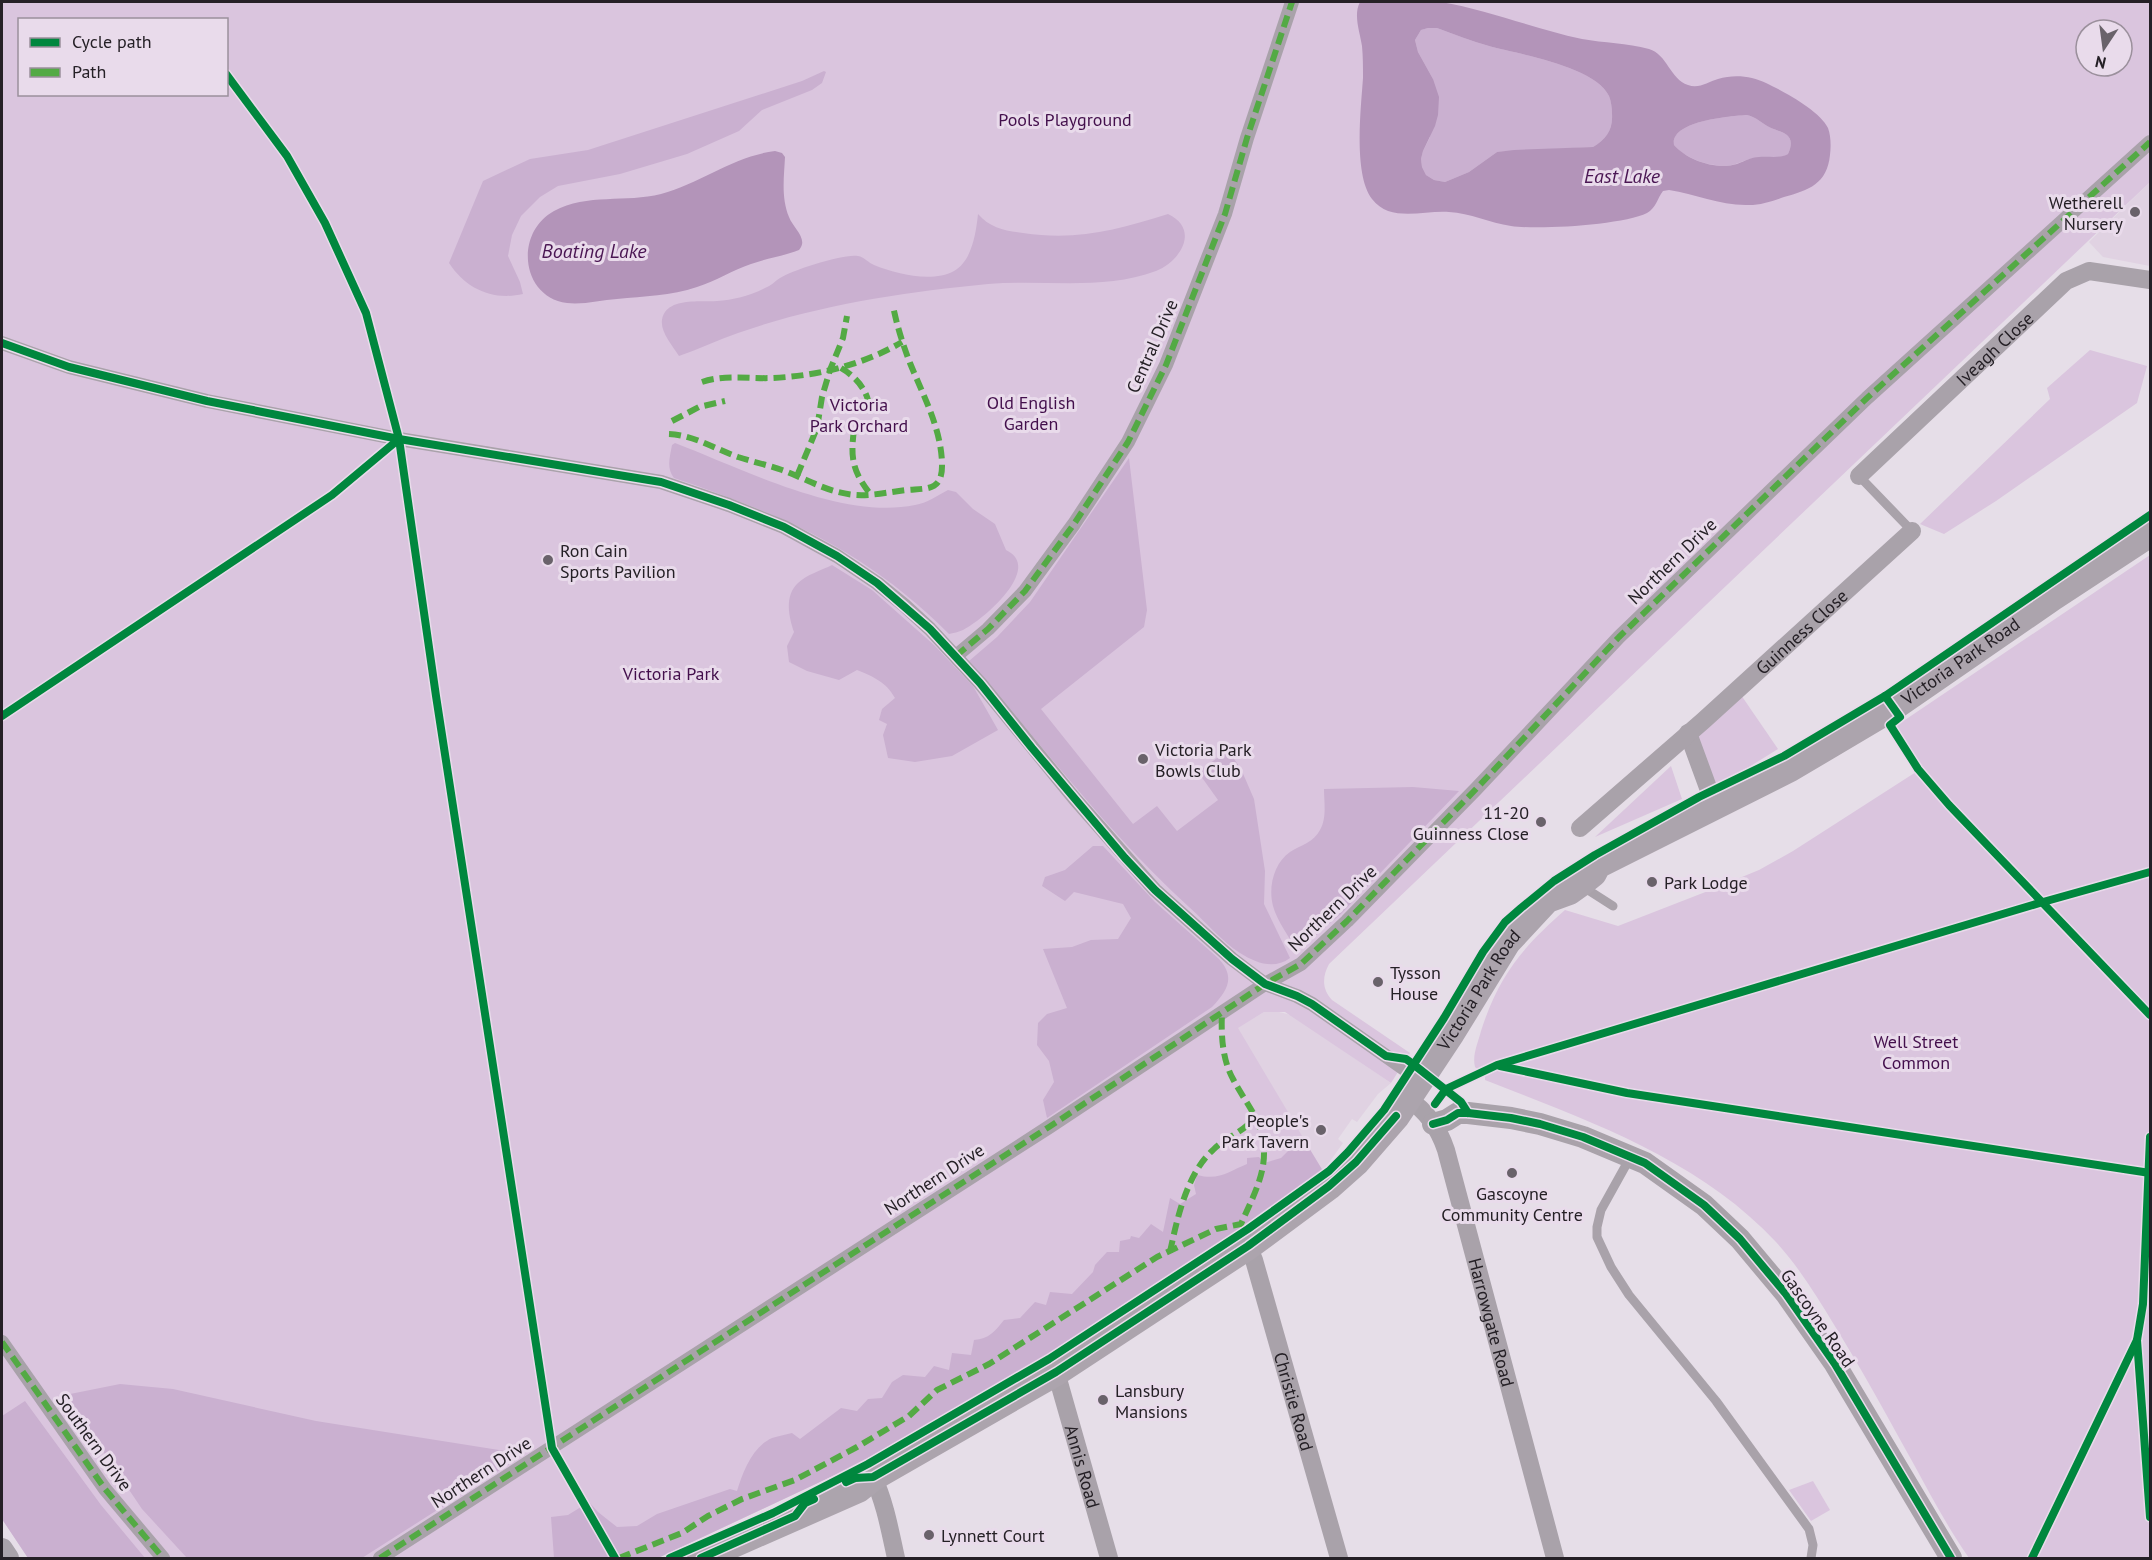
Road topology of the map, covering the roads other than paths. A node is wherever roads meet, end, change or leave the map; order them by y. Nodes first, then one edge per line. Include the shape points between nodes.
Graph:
1 (1292, 2) edge
2 (2151, 142) edge
3 (2151, 279) edge
4 (2, 343) edge
5 (1859, 476) joint
6 (1912, 531) joint
7 (2151, 532) edge
8 (956, 656) junction
9 (1688, 733) junction
10 (1714, 804) junction
11 (1580, 828) dead end
12 (1583, 881) junction
13 (1613, 906) dead end
14 (1264, 984) junction
15 (1414, 1090) junction
16 (1433, 1124) junction
17 (1631, 1156) junction
18 (1248, 1246) junction
19 (2, 1342) edge
20 (1056, 1372) junction
21 (873, 1477) junction
22 (2, 1549) edge
23 (8, 1558) edge
24 (163, 1558) edge
25 (380, 1558) edge
26 (701, 1558) edge
27 (896, 1558) edge
28 (1109, 1558) edge
29 (1339, 1558) edge
30 (1555, 1558) edge
31 (1811, 1558) edge
32 (1951, 1558) edge

1 - 8 street, Central Drive via 1225,214 1166,365 1128,441 1025,591
2 - 14 street, Northern Drive via 1867,398 1619,637 1347,921 1301,964
3 - 5 street, Iveagh Close via 2089,271 2066,280
4 - 8 street via 69,367 207,401 681,488 784,528 837,556 904,605
5 - 6 lane
6 - 9 street, Guinness Close
7 - 10 main road, Victoria Park Road via 1893,707 1790,768
8 - 14 street via 1125,858 1180,912
9 - 10 street
9 - 11 street, Guinness Close
10 - 12 main road, Victoria Park Road via 1597,865
12 - 13 lane via 1588,890
12 - 15 main road, Victoria Park Road via 1547,899 1507,942
14 - 15 street via 1312,1004
14 - 25 street, Northern Drive
15 - 16 street, Harrowgate Road
15 - 18 main road, Victoria Park Road via 1356,1162
16 - 17 street, Gascoyne Road via 1458,1113 1511,1118 1583,1137
16 - 30 street, Harrowgate Road via 1446,1150
17 - 31 lane via 1601,1210 1597,1237 1629,1295 1716,1401 1809,1529
17 - 32 street, Gascoyne Road via 1704,1205 1740,1239 1786,1294 1835,1364
18 - 20 main road, Victoria Park Road
18 - 29 street, Christie Road
19 - 24 street, Southern Drive via 105,1489
20 - 21 main road, Victoria Park Road
20 - 28 street, Annis Road
21 - 26 main road, Victoria Park Road via 858,1488
21 - 27 street
22 - 23 street

